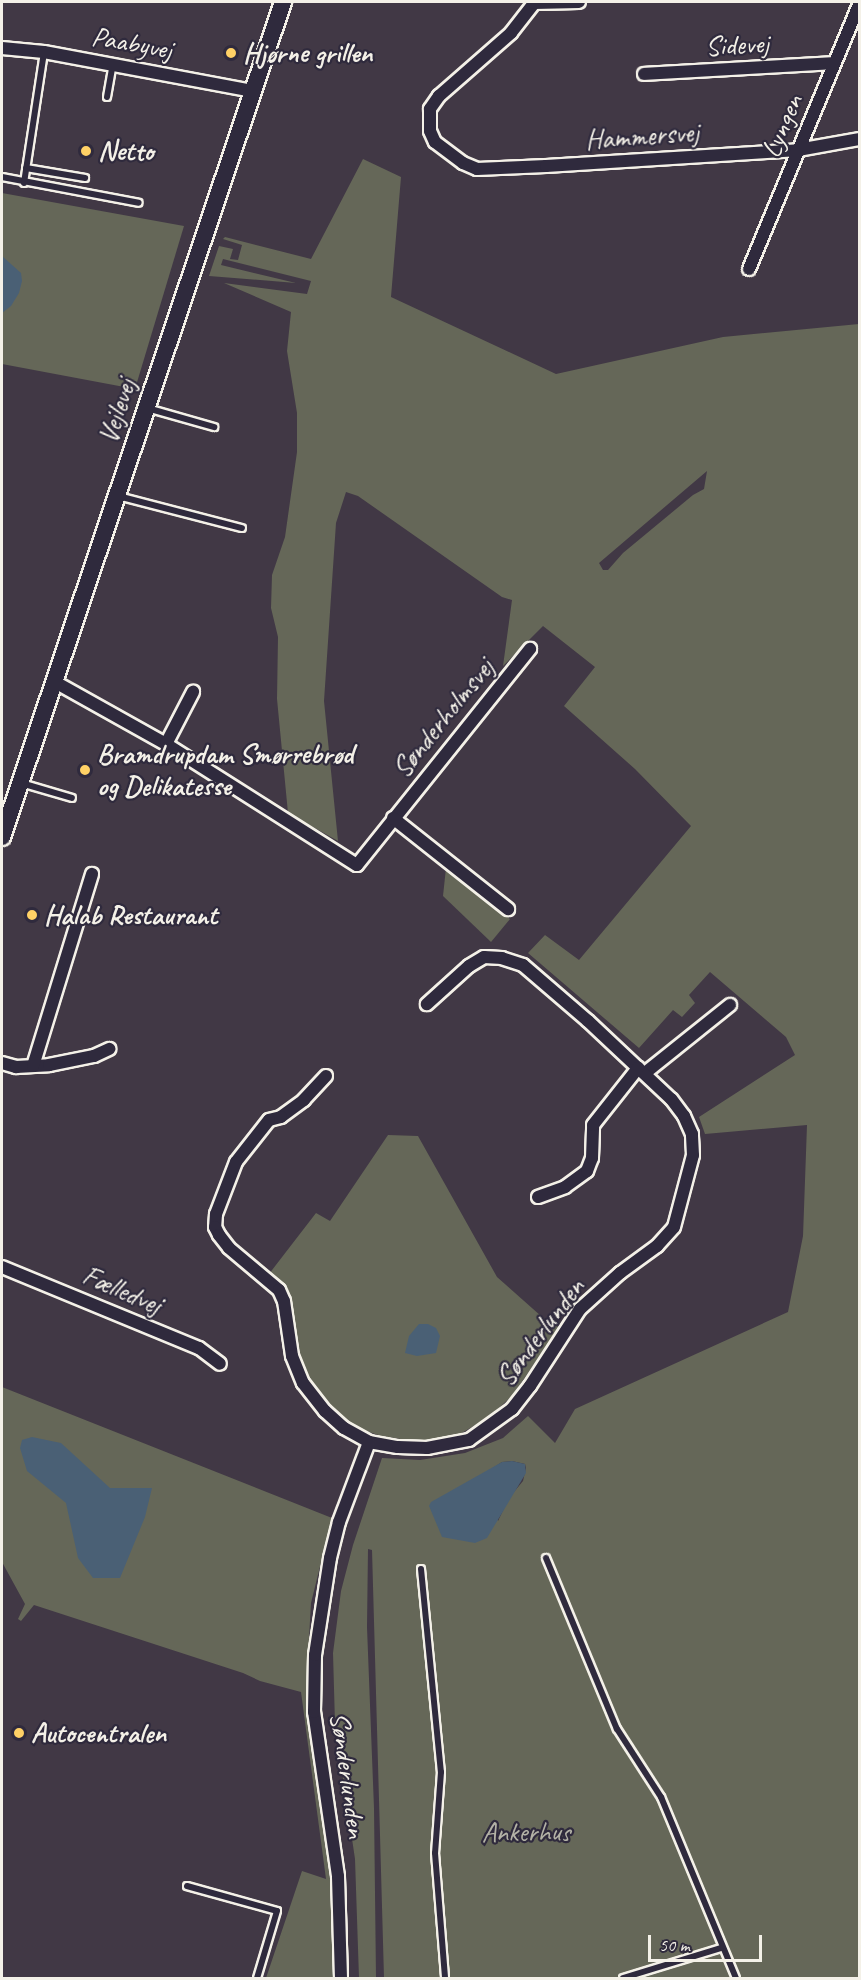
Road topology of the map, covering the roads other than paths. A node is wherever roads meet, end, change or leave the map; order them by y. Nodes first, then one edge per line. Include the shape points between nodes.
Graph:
1 (283, 2) edge
2 (535, 2) edge
3 (579, 2) edge
4 (860, 2) edge
5 (2, 48) edge
6 (44, 51) junction
7 (834, 63) junction
8 (113, 64) junction
9 (644, 74) dead end
10 (253, 91) junction
11 (107, 96) dead end
12 (860, 140) edge
13 (798, 150) junction
14 (26, 168) junction
15 (2, 177) edge
16 (85, 178) dead end
17 (24, 183) junction
18 (139, 203) dead end
19 (749, 269) dead end
20 (147, 408) junction
21 (214, 427) dead end
22 (117, 496) junction
23 (242, 528) dead end
24 (530, 649) dead end
25 (55, 682) junction
26 (193, 692) dead end
27 (166, 744) junction
28 (21, 783) junction
29 (72, 798) dead end
30 (393, 818) junction
31 (2, 837) edge
32 (92, 874) dead end
33 (508, 909) dead end
34 (427, 1004) dead end
35 (730, 1005) dead end
36 (109, 1049) dead end
37 (2, 1063) edge
38 (33, 1066) junction
39 (642, 1071) junction
40 (326, 1076) dead end
41 (538, 1197) dead end
42 (2, 1267) edge
43 (220, 1364) dead end
44 (369, 1442) junction
45 (546, 1557) dead end
46 (420, 1569) dead end
47 (187, 1886) dead end
48 (721, 1948) junction
49 (257, 1978) edge
50 (341, 1978) edge
51 (445, 1978) edge
52 (623, 1978) edge
53 (736, 1978) edge

1 - 10 street, Vejlevej
2 - 3 street
2 - 13 street, Hammersvej via 511,33 439,96 430,109 428,122 435,141 450,155 477,169
4 - 7 street, Lyngen
5 - 6 street, Paabyvej
6 - 8 street, Paabyvej
6 - 14 lane
7 - 9 street, Sidevej
7 - 13 street, Lyngen
8 - 10 street, Paabyvej
8 - 11 lane
10 - 20 street, Vejlevej
12 - 13 street, Hammersvej
13 - 19 street, Lyngen
14 - 16 lane
14 - 17 lane
15 - 17 lane
17 - 18 lane
20 - 21 lane
20 - 22 street, Vejlevej
22 - 23 lane
22 - 25 street, Vejlevej
24 - 30 street, Sønderholmsvej
25 - 27 street, Sønderholmsvej
25 - 28 street, Vejlevej
26 - 27 street
27 - 30 street, Sønderholmsvej via 357,865
28 - 29 lane
28 - 31 street, Vejlevej
30 - 33 street, Sønderholmsvej
32 - 38 street
34 - 39 street, Sønderlunden via 484,957 502,958 522,965
35 - 39 street
36 - 38 street via 94,1056
37 - 38 street
39 - 41 street via 593,1125 592,1158 587,1171 565,1187
39 - 44 street, Sønderlunden via 678,1107 692,1134 693,1155 674,1227 657,1246 580,1309 530,1386 489,1427 469,1440 427,1448
40 - 44 street, Sønderlunden via 304,1100 281,1117 269,1120 248,1144 231,1174 215,1227 229,1248 279,1290 292,1356 303,1383 344,1428
42 - 43 street, Fælledvej via 199,1348
44 - 50 street, Sønderlunden via 339,1522 315,1655 314,1712 338,1876
45 - 48 lane via 617,1729 661,1797
46 - 51 lane via 441,1772 435,1853
47 - 49 lane via 278,1911
48 - 52 lane
48 - 53 lane

